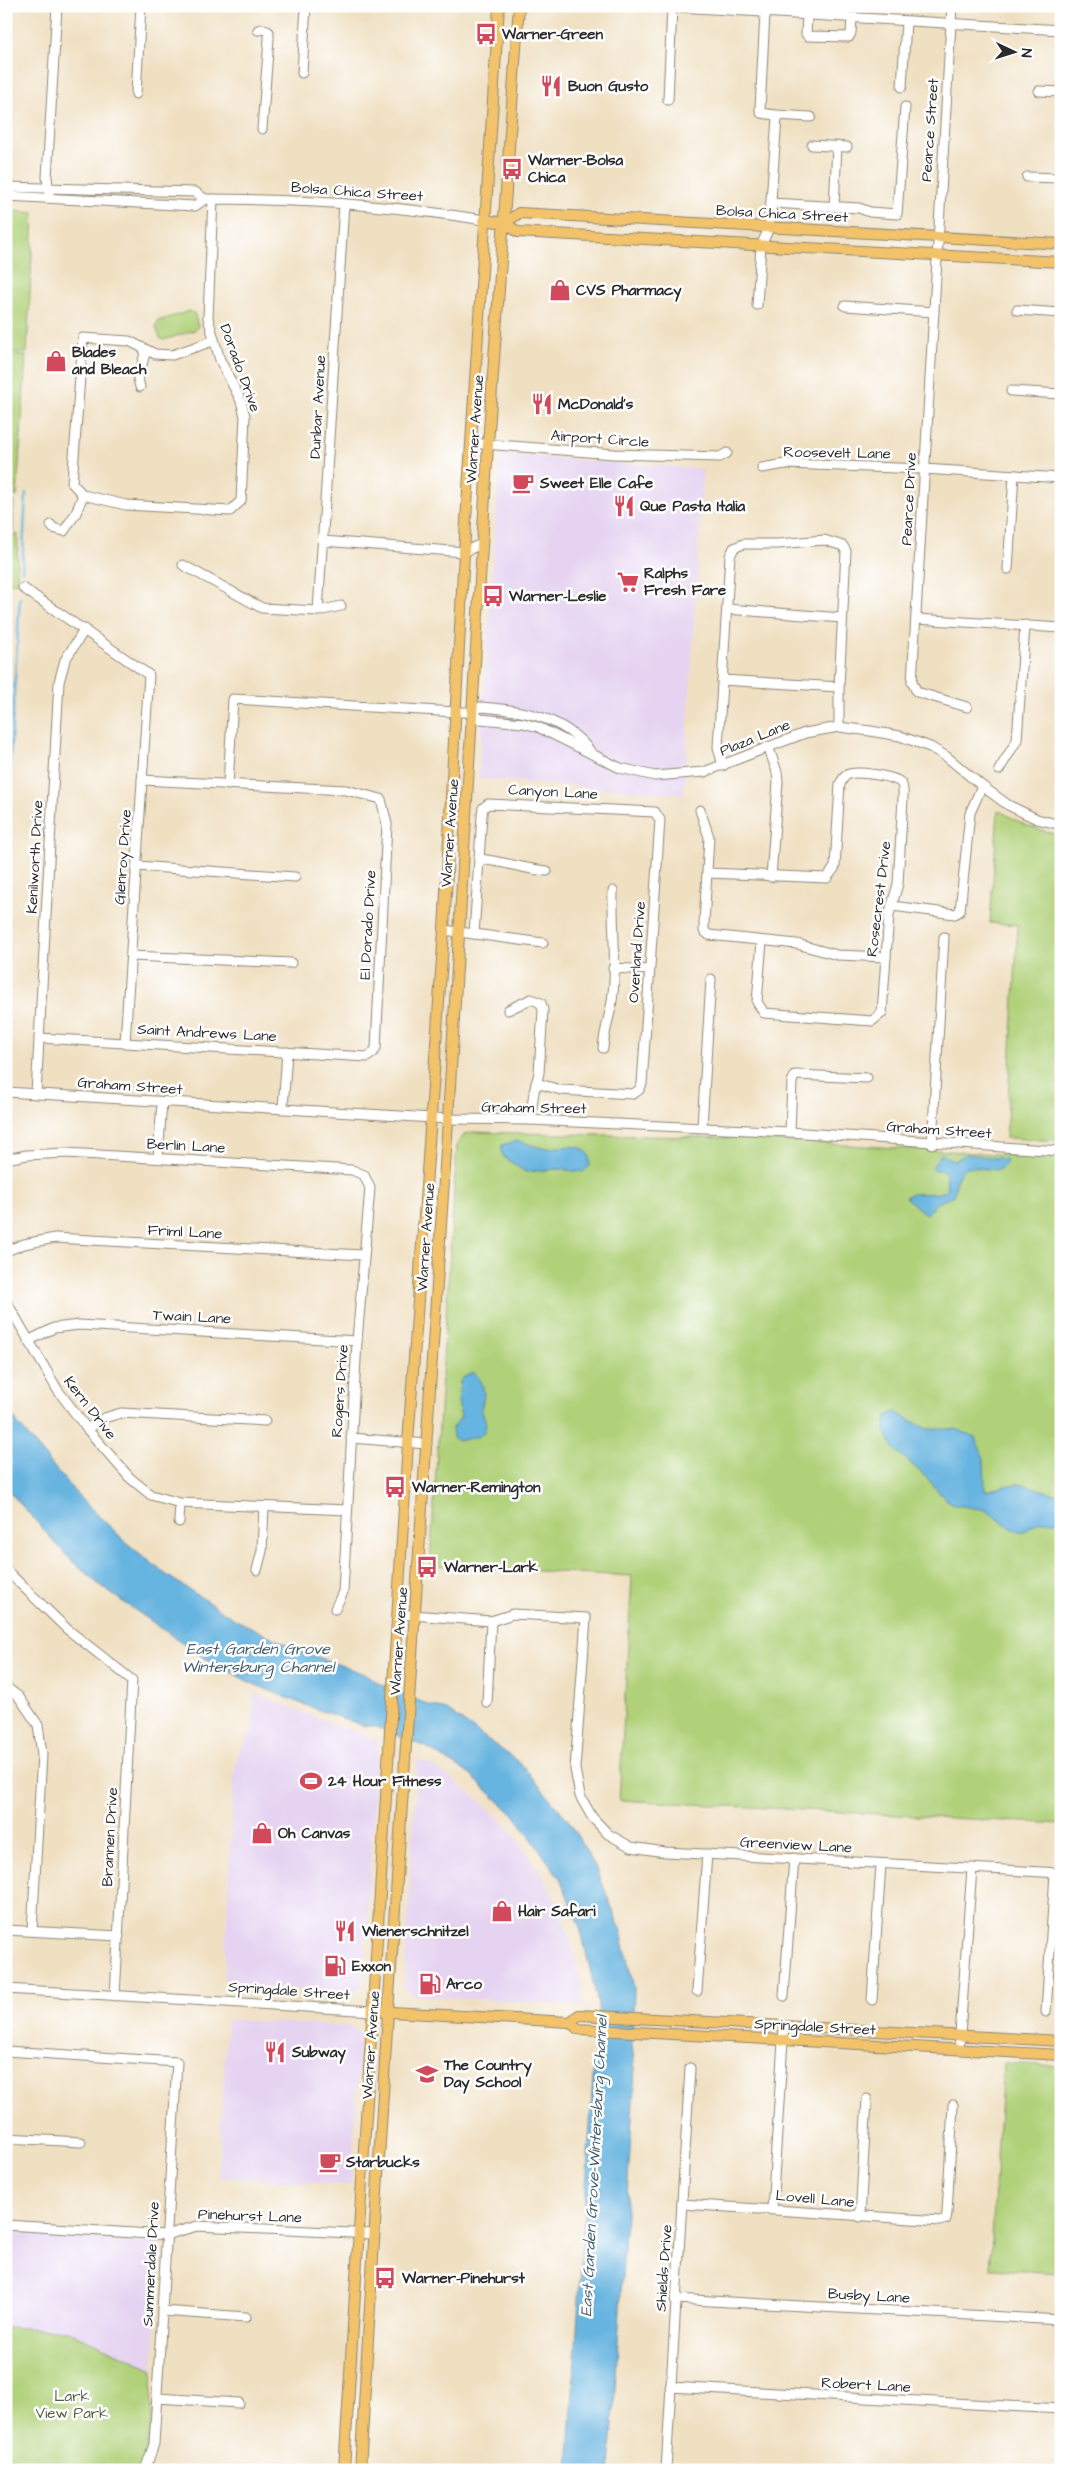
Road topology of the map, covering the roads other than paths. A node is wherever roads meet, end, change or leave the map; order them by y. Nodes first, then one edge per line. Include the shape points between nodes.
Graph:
1 (56, 6) edge
2 (141, 6) edge
3 (306, 6) edge
4 (499, 6) edge
5 (519, 6) edge
6 (662, 6) edge
7 (952, 6) edge
8 (672, 7) edge
9 (730, 8) edge
10 (765, 13) junction
11 (807, 16) junction
12 (852, 18) junction
13 (906, 22) junction
14 (950, 24) junction
15 (258, 30) dead end
16 (1061, 30) edge
17 (302, 73) dead end
18 (902, 87) dead end
19 (1038, 91) dead end
20 (1061, 92) edge
21 (136, 94) dead end
22 (668, 100) dead end
23 (905, 107) dead end
24 (776, 115) junction
25 (811, 117) dead end
26 (262, 129) dead end
27 (812, 145) dead end
28 (837, 146) junction
29 (847, 147) dead end
30 (1027, 177) dead end
31 (1061, 178) edge
32 (6, 186) edge
33 (48, 187) junction
34 (6, 196) edge
35 (50, 199) junction
36 (209, 199) junction
37 (771, 203) junction
38 (344, 204) junction
39 (834, 207) junction
40 (484, 220) junction
41 (505, 222) junction
42 (664, 222) junction
43 (769, 228) junction
44 (937, 236) junction
45 (663, 240) junction
46 (1061, 244) edge
47 (761, 246) junction
48 (936, 255) junction
49 (1061, 262) edge
50 (757, 305) dead end
51 (845, 306) dead end
52 (1017, 310) dead end
53 (934, 312) junction
54 (1061, 313) edge
55 (213, 341) junction
56 (146, 350) junction
57 (140, 388) dead end
58 (1011, 391) dead end
59 (1061, 394) edge
60 (471, 443) junction
61 (488, 445) junction
62 (727, 453) dead end
63 (762, 468) dead end
64 (924, 469) junction
65 (1014, 475) junction
66 (1061, 478) edge
67 (83, 495) junction
68 (51, 525) dead end
69 (323, 541) junction
70 (483, 543) junction
71 (464, 552) junction
72 (183, 565) dead end
73 (1008, 570) dead end
74 (24, 588) dead end
75 (341, 606) dead end
76 (727, 609) junction
77 (318, 611) junction
78 (842, 618) junction
79 (916, 619) junction
80 (1026, 625) junction
81 (1061, 628) edge
82 (85, 629) junction
83 (722, 680) junction
84 (839, 687) junction
85 (967, 707) dead end
86 (456, 712) junction
87 (473, 712) junction
88 (839, 727) junction
89 (768, 746) junction
90 (723, 766) junction
91 (999, 770) dead end
92 (142, 780) junction
93 (228, 785) junction
94 (982, 786) junction
95 (700, 810) dead end
96 (658, 815) joint
97 (1061, 825) edge
98 (479, 859) junction
99 (137, 866) junction
100 (547, 871) dead end
101 (708, 874) junction
102 (295, 877) dead end
103 (771, 877) junction
104 (613, 891) dead end
105 (892, 906) junction
106 (444, 930) junction
107 (459, 931) junction
108 (474, 934) junction
109 (944, 937) dead end
110 (762, 941) junction
111 (543, 943) dead end
112 (131, 956) junction
113 (886, 957) junction
114 (292, 963) dead end
115 (613, 968) junction
116 (649, 970) junction
117 (711, 979) dead end
118 (508, 1010) dead end
119 (39, 1038) junction
120 (125, 1042) junction
121 (603, 1048) dead end
122 (287, 1052) junction
123 (373, 1053) joint
124 (867, 1078) dead end
125 (536, 1083) junction
126 (6, 1092) edge
127 (36, 1094) junction
128 (162, 1102) junction
129 (283, 1108) junction
130 (431, 1118) junction
131 (448, 1120) junction
132 (530, 1120) junction
133 (702, 1127) junction
134 (790, 1132) junction
135 (932, 1144) junction
136 (1061, 1151) edge
137 (158, 1158) junction
138 (6, 1159) edge
139 (364, 1175) joint
140 (6, 1250) edge
141 (363, 1256) junction
142 (6, 1300) edge
143 (28, 1341) junction
144 (357, 1341) junction
145 (265, 1421) dead end
146 (87, 1429) junction
147 (351, 1438) junction
148 (408, 1443) junction
149 (427, 1444) junction
150 (180, 1503) junction
151 (264, 1507) junction
152 (347, 1510) junction
153 (179, 1522) dead end
154 (6, 1570) edge
155 (257, 1570) dead end
156 (335, 1609) dead end
157 (399, 1614) junction
158 (415, 1615) junction
159 (491, 1621) junction
160 (6, 1687) edge
161 (487, 1703) dead end
162 (391, 1733) junction
163 (405, 1773) junction
164 (386, 1822) junction
165 (402, 1823) junction
166 (707, 1854) junction
167 (794, 1858) junction
168 (881, 1864) junction
169 (972, 1868) junction
170 (1058, 1873) edge
171 (6, 1930) edge
172 (32, 1931) junction
173 (119, 1936) junction
174 (6, 1989) edge
175 (697, 1991) dead end
176 (115, 1996) junction
177 (784, 1996) dead end
178 (872, 2000) dead end
179 (373, 2011) junction
180 (388, 2012) junction
181 (1046, 2012) dead end
182 (570, 2022) junction
183 (784, 2026) junction
184 (960, 2035) junction
185 (783, 2040) junction
186 (1061, 2041) edge
187 (959, 2049) junction
188 (6, 2050) edge
189 (1061, 2055) edge
190 (690, 2068) dead end
191 (867, 2099) dead end
192 (953, 2105) dead end
193 (368, 2110) junction
194 (6, 2138) edge
195 (81, 2142) dead end
196 (379, 2169) junction
197 (682, 2204) junction
198 (772, 2209) junction
199 (860, 2217) junction
200 (6, 2225) edge
201 (358, 2234) junction
202 (374, 2234) junction
203 (166, 2235) junction
204 (675, 2299) junction
205 (162, 2311) junction
206 (246, 2317) dead end
207 (1061, 2320) edge
208 (670, 2387) junction
209 (157, 2398) junction
210 (239, 2403) dead end
211 (1061, 2410) edge
212 (146, 2468) edge
213 (344, 2470) edge
214 (360, 2470) edge
215 (666, 2470) edge

1 - 33 street
2 - 21 street
3 - 17 street
4 - 40 main road, Warner Avenue
5 - 41 main road, Warner Avenue
6 - 8 street
7 - 14 street, Pearce Street
8 - 9 street
8 - 22 street
9 - 10 street
10 - 11 street
10 - 24 street via 760,110 764,114
11 - 12 street
11 - 12 street via 808,36 849,37
12 - 13 street
13 - 14 street
13 - 18 street
14 - 16 street
14 - 44 street, Pearce Street
15 - 26 street via 268,32 269,39
19 - 20 street
23 - 39 street via 898,213
24 - 25 street
24 - 37 street
27 - 28 street
28 - 29 street
28 - 39 street
30 - 31 street
32 - 33 street, Bolsa Chica Street
33 - 35 street
33 - 36 street, Bolsa Chica Street via 195,192
34 - 35 street, Bolsa Chica Street
35 - 36 street, Bolsa Chica Street via 195,206
36 - 38 street, Bolsa Chica Street
36 - 55 street, Dorado Drive via 208,309
37 - 39 street
37 - 43 street
38 - 40 street, Bolsa Chica Street
38 - 69 street, Dunbar Avenue
40 - 41 main road, Bolsa Chica Street
40 - 60 main road, Warner Avenue
41 - 42 main road, Bolsa Chica Street via 518,213
41 - 45 main road, Bolsa Chica Street via 518,232
41 - 61 main road, Warner Avenue
42 - 43 main road, Bolsa Chica Street
42 - 45 main road
43 - 44 main road, Bolsa Chica Street
43 - 47 street
44 - 46 main road, Bolsa Chica Street
44 - 48 street, Pearce Street
45 - 47 main road, Bolsa Chica Street
47 - 48 main road, Bolsa Chica Street
47 - 50 street
48 - 49 main road, Bolsa Chica Street
48 - 53 street, Pearce Drive
51 - 53 street
52 - 54 street
53 - 64 street, Pearce Drive
55 - 56 street via 172,355
55 - 67 street, Dorado Drive via 245,416 242,496 238,505 230,511 126,505
56 - 57 street via 138,379
56 - 67 street via 129,341 83,338 72,483
58 - 59 street
60 - 61 street, Airport Circle
60 - 71 main road, Warner Avenue
61 - 62 street, Airport Circle via 667,456 720,457
61 - 70 main road, Warner Avenue
63 - 64 street, Roosevelt Lane via 786,464
64 - 65 street, Roosevelt Lane
64 - 79 street, Pearce Drive
65 - 66 street, Roosevelt Lane
65 - 73 street
67 - 68 street via 64,531
69 - 71 street
69 - 77 street, Dunbar Avenue
70 - 71 street
70 - 87 main road, Warner Avenue
71 - 86 main road, Warner Avenue
72 - 77 street via 262,608
74 - 82 street
75 - 77 street
76 - 78 street
76 - 78 street via 730,556 734,548 743,544 824,540 843,546 847,558
76 - 83 street
78 - 84 street
79 - 80 street
79 - 85 street, Pearce Drive via 912,682 917,692
80 - 81 street
80 - 91 street via 1017,740
82 - 92 street, Glenroy Drive via 149,674
82 - 119 street, Kenilworth Drive via 65,660 59,682
83 - 84 street
83 - 90 street via 718,747
84 - 88 street
86 - 87 street, Plaza Lane
86 - 93 street, Plaza Lane via 233,699
86 - 106 main road, Warner Avenue
87 - 90 street, Plaza Lane via 480,719 538,727 620,768 655,776 695,774
87 - 107 main road, Warner Avenue
88 - 89 street, Plaza Lane via 805,733
88 - 94 street, Plaza Lane via 870,730 916,741 947,757
89 - 90 street, Plaza Lane
89 - 103 street via 778,782
92 - 93 street
92 - 99 street, Glenroy Drive
93 - 123 street, El Dorado Drive via 346,790 381,799 387,824 376,1048
94 - 97 street, Plaza Lane via 1024,813
94 - 105 street via 970,813 960,911 939,913
95 - 101 street via 709,837
96 - 98 street, Canyon Lane via 655,812 488,804 483,808
96 - 116 street, Overland Drive
98 - 100 street
98 - 108 street, Canyon Lane
99 - 102 street
99 - 112 street, Glenroy Drive
101 - 103 street
101 - 110 street via 704,931 709,935
103 - 105 street, Rosecrest Drive via 822,880 832,875 840,784 848,774 857,772 892,778 900,782 903,798 898,884
104 - 115 street via 616,941
105 - 113 street, Rosecrest Drive
106 - 107 street
106 - 130 main road, Warner Avenue
107 - 108 street
107 - 131 main road, Warner Avenue
108 - 111 street
109 - 135 street
110 - 113 street via 797,944 837,955
110 - 113 street, Rosecrest Drive via 757,1002 764,1014 872,1021 882,1013
112 - 114 street
112 - 120 street, Glenroy Drive
115 - 116 street
115 - 121 street via 611,1008 604,1029
116 - 125 street, Overland Drive via 639,1090 632,1094 561,1090
117 - 133 street
118 - 125 street via 531,999 541,1003
119 - 120 street, Saint Andrews Lane
119 - 127 street, Kenilworth Drive
120 - 122 street, Saint Andrews Lane
122 - 123 street, Saint Andrews Lane via 367,1057
122 - 129 street
124 - 134 street via 795,1075
125 - 132 street
126 - 127 street, Graham Street
127 - 128 street, Graham Street
128 - 129 street, Graham Street
128 - 137 street
129 - 130 street, Graham Street
130 - 131 street, Graham Street
130 - 148 main road, Warner Avenue
131 - 132 street, Graham Street
131 - 149 main road, Warner Avenue
132 - 133 street, Graham Street
133 - 134 street, Graham Street
134 - 135 street, Graham Street
135 - 136 street, Graham Street
137 - 138 street, Berlin Lane via 66,1153
137 - 139 street, Berlin Lane via 352,1170
139 - 141 street, Rogers Drive via 370,1188
140 - 141 street, Friml Lane via 55,1238
141 - 144 street, Rogers Drive
142 - 143 street, Kern Drive
143 - 144 street, Twain Lane via 54,1328 79,1325
143 - 146 street, Kern Drive via 57,1389
144 - 147 street, Rogers Drive
145 - 146 street via 121,1413 104,1418
146 - 150 street, Kern Drive via 130,1478 151,1495
147 - 148 street
147 - 152 street, Rogers Drive
148 - 149 street
148 - 157 main road, Warner Avenue
149 - 158 main road, Warner Avenue
150 - 151 street, Kern Drive
150 - 153 street
151 - 152 street, Kern Drive
151 - 155 street via 262,1551
152 - 156 street, Rogers Drive via 342,1592
154 - 173 street, Brannen Drive via 67,1629 132,1680
157 - 158 street
157 - 162 main road, Warner Avenue
158 - 159 street
158 - 163 main road, Warner Avenue
159 - 161 street
159 - 166 street, Greenview Lane via 513,1614 586,1618 575,1769 580,1796 592,1818 608,1834 631,1847
160 - 172 street via 19,1697 38,1725 42,1754
162 - 163 main road via 397,1750 396,1767 399,1773
162 - 164 main road, Warner Avenue
163 - 165 main road, Warner Avenue
164 - 165 main road
164 - 179 main road, Warner Avenue
165 - 180 main road, Warner Avenue
166 - 167 street, Greenview Lane
166 - 175 street
167 - 168 street, Greenview Lane
167 - 177 street
168 - 169 street, Greenview Lane
168 - 178 street
169 - 170 street, Greenview Lane
169 - 184 street
170 - 181 street
171 - 172 street
172 - 173 street
173 - 176 street, Brannen Drive
174 - 176 street, Springdale Street
176 - 179 street, Springdale Street
179 - 180 main road, Springdale Street
179 - 193 main road, Warner Avenue
180 - 182 main road, Springdale Street
180 - 196 main road, Warner Avenue
182 - 183 main road, Springdale Street via 579,2015
182 - 185 main road, Springdale Street via 578,2029
183 - 184 main road, Springdale Street
183 - 185 street
184 - 186 main road, Springdale Street
184 - 187 street
185 - 187 main road, Springdale Street
185 - 198 street
187 - 189 main road, Springdale Street
188 - 203 street, Summerdale Drive via 177,2062
190 - 197 street, Shields Drive
191 - 199 street
192 - 199 street, Lovell Lane via 946,2219
193 - 196 main road via 375,2112 374,2152
193 - 201 main road, Warner Avenue
194 - 195 street
196 - 202 main road, Warner Avenue
197 - 198 street, Lovell Lane
197 - 204 street, Shields Drive
198 - 199 street, Lovell Lane
200 - 203 street, Pinehurst Lane
201 - 202 street, Pinehurst Lane
201 - 203 street, Pinehurst Lane via 197,2226
201 - 213 main road, Warner Avenue
202 - 214 main road, Warner Avenue
203 - 205 street, Summerdale Drive
204 - 207 street, Busby Lane
204 - 208 street, Shields Drive
205 - 206 street
205 - 209 street, Summerdale Drive
208 - 211 street, Robert Lane
208 - 215 street, Shields Drive
209 - 210 street
209 - 212 street, Summerdale Drive via 154,2444

